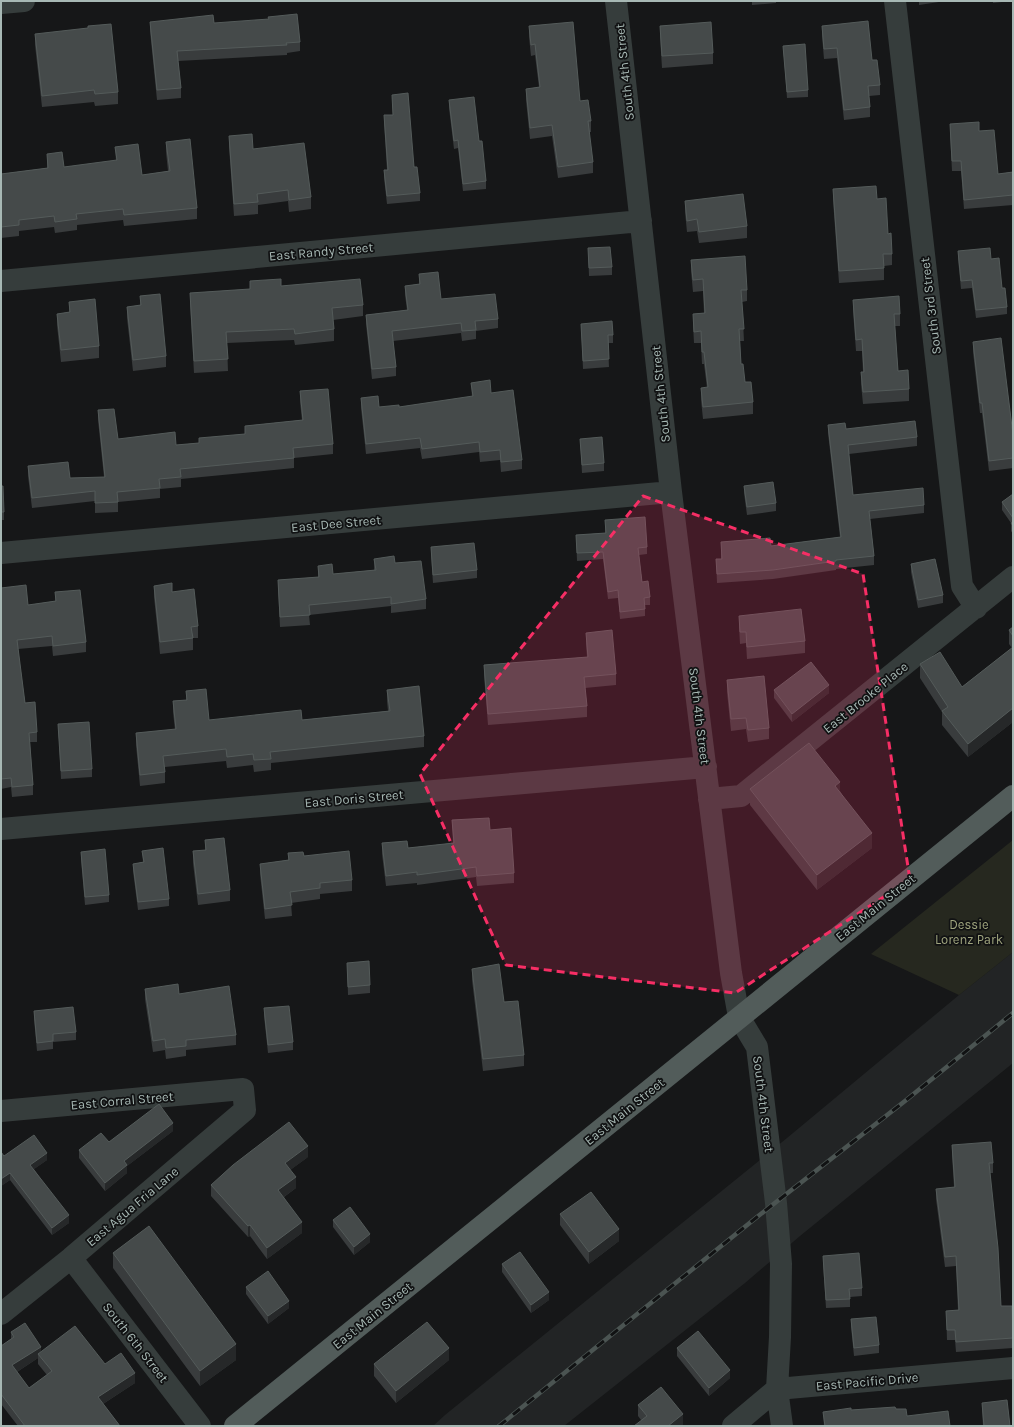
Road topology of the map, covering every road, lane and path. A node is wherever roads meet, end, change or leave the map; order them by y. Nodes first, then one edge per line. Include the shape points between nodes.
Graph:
1 (24, 1) edge
2 (616, 1) edge
3 (895, 1) edge
4 (1, 3) edge
5 (641, 221) junction
6 (1, 281) edge
7 (672, 492) junction
8 (1, 554) edge
9 (1013, 578) edge
10 (976, 608) junction
11 (706, 766) junction
12 (1013, 796) edge
13 (709, 799) junction
14 (1, 829) edge
15 (739, 1017) junction
16 (243, 1089) joint
17 (1, 1111) edge
18 (71, 1258) junction
19 (1, 1314) edge
20 (1013, 1368) edge
21 (777, 1389) junction
22 (200, 1426) edge
23 (235, 1426) edge
24 (733, 1426) edge
25 (782, 1426) edge

1 - 4 street
2 - 5 street, South 4th Street
3 - 10 street, South 3rd Street via 962,586
5 - 6 street, East Randy Street
5 - 7 street, South 4th Street
7 - 8 street, East Dee Street
7 - 11 street, South 4th Street
9 - 10 street, East Brooke Place
10 - 13 street, East Brooke Place via 741,796
11 - 13 street, South 4th Street
11 - 14 street, East Doris Street
12 - 15 main road, East Main Street
13 - 15 street, South 4th Street
15 - 21 street, South 4th Street via 757,1047 776,1203 781,1264
15 - 23 main road, East Main Street
16 - 17 street, East Corral Street
16 - 18 street, East Agua Fria Lane via 245,1110
18 - 19 street, East Agua Fria Lane
18 - 22 street, South 6th Street
20 - 21 street, East Pacific Drive
21 - 24 street
21 - 25 street, South 4th Street

